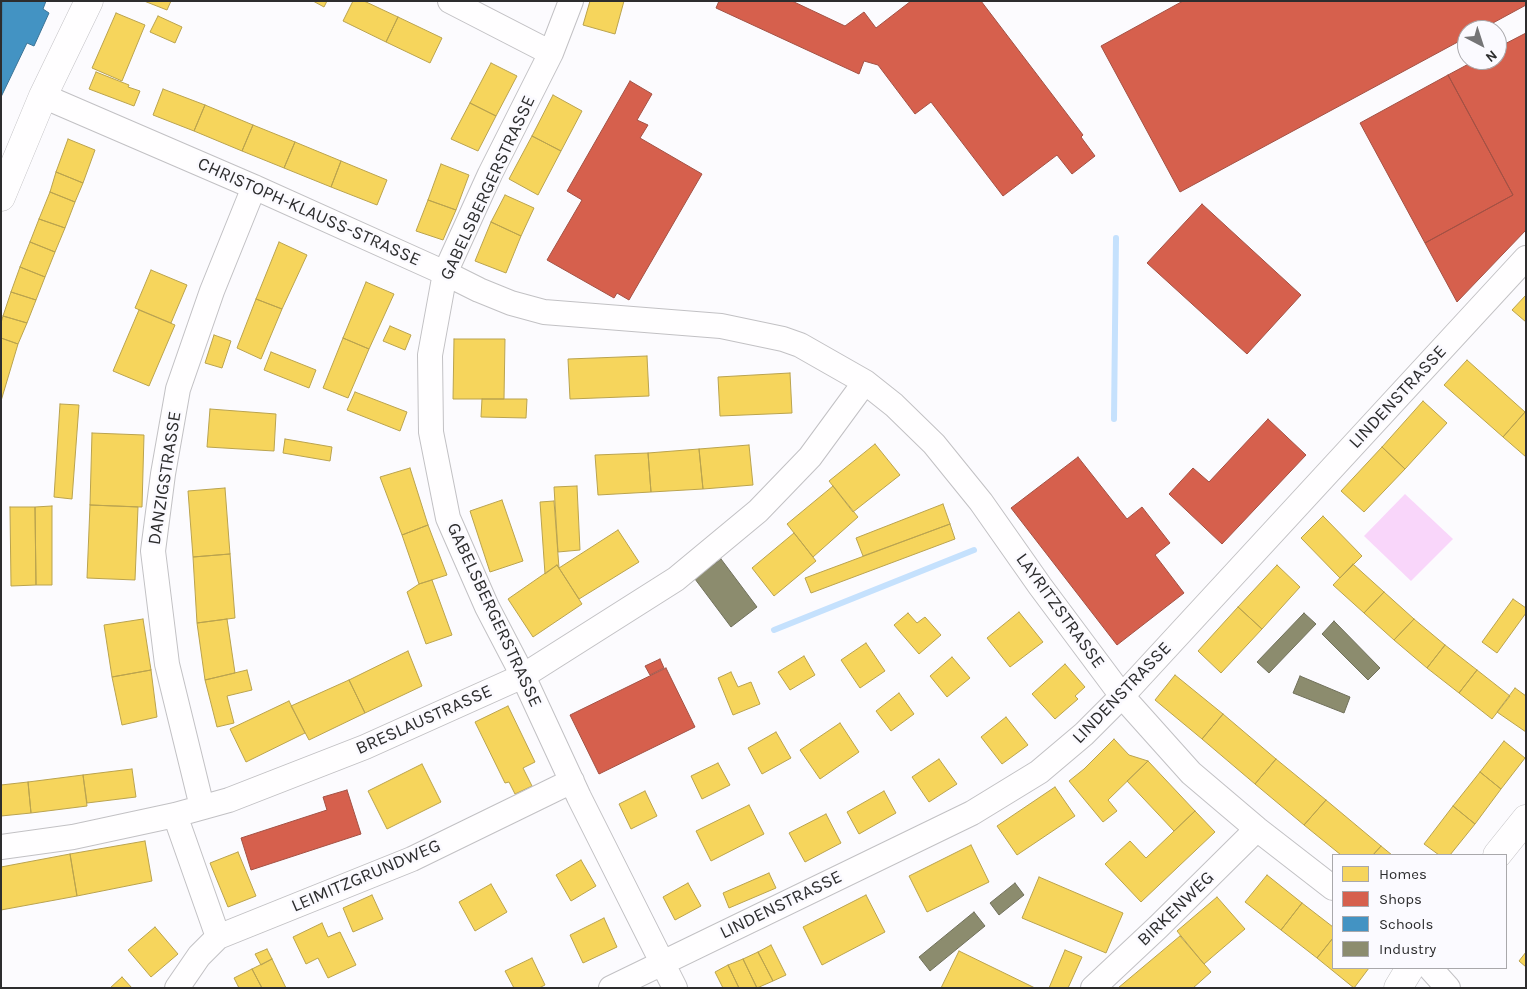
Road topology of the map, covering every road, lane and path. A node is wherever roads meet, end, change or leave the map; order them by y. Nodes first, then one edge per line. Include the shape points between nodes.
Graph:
1 (89, 1) edge
2 (450, 1) edge
3 (572, 1) edge
4 (551, 53) junction
5 (43, 96) junction
6 (254, 187) junction
7 (1, 198) edge
8 (1526, 258) edge
9 (445, 273) junction
10 (865, 382) junction
11 (523, 676) junction
12 (1122, 696) junction
13 (572, 781) junction
14 (202, 807) junction
15 (175, 815) junction
16 (1526, 819) edge
17 (1258, 829) junction
18 (1, 847) edge
19 (1498, 854) edge
20 (1332, 887) edge
21 (218, 936) junction
22 (662, 963) junction
23 (1409, 969) edge
24 (1431, 969) edge
25 (176, 988) edge
26 (612, 988) edge
27 (675, 988) edge
28 (1093, 988) edge
29 (1398, 988) edge
30 (1448, 988) edge

1 - 5 street
2 - 4 street
3 - 4 street, GABELSBERGERSTRASSE
4 - 9 street, GABELSBERGERSTRASSE
5 - 6 street, CHRISTOPH-KLAUSS-STRASSE
5 - 7 street
6 - 9 street, CHRISTOPH-KLAUSS-STRASSE
6 - 14 street, DANZIGSTRASSE via 212,291 178,389 153,551 167,664
8 - 12 street, LINDENSTRASSE
9 - 10 street, CHRISTOPH-KLAUSS-STRASSE via 479,290 544,312 722,326 783,339 800,345
9 - 11 street, GABELSBERGERSTRASSE via 430,355 431,432 448,518 487,607
10 - 11 street, BRESLAUSTRASSE via 810,457 758,511 676,579
10 - 12 street, LAYRITZSTRASSE via 934,444 976,494
11 - 13 street, GABELSBERGERSTRASSE
11 - 14 street, BRESLAUSTRASSE via 365,747 229,800
12 - 17 street, LAYRITZSTRASSE via 1191,773
12 - 22 street, LINDENSTRASSE via 1039,772 972,812
13 - 21 street, LEIMITZGRUNDWEG via 412,859
13 - 22 street, GABELSBERGERSTRASSE
14 - 15 street, BRESLAUSTRASSE
15 - 18 street, BRESLAUSTRASSE via 73,838
15 - 21 street
16 - 19 street
17 - 20 street, LAYRITZSTRASSE
17 - 28 street, BIRKENWEG
21 - 25 street, LEIMITZGRUNDWEG
22 - 26 street, LINDENSTRASSE
22 - 27 street, GABELSBERGERSTRASSE
23 - 29 street
24 - 30 street

